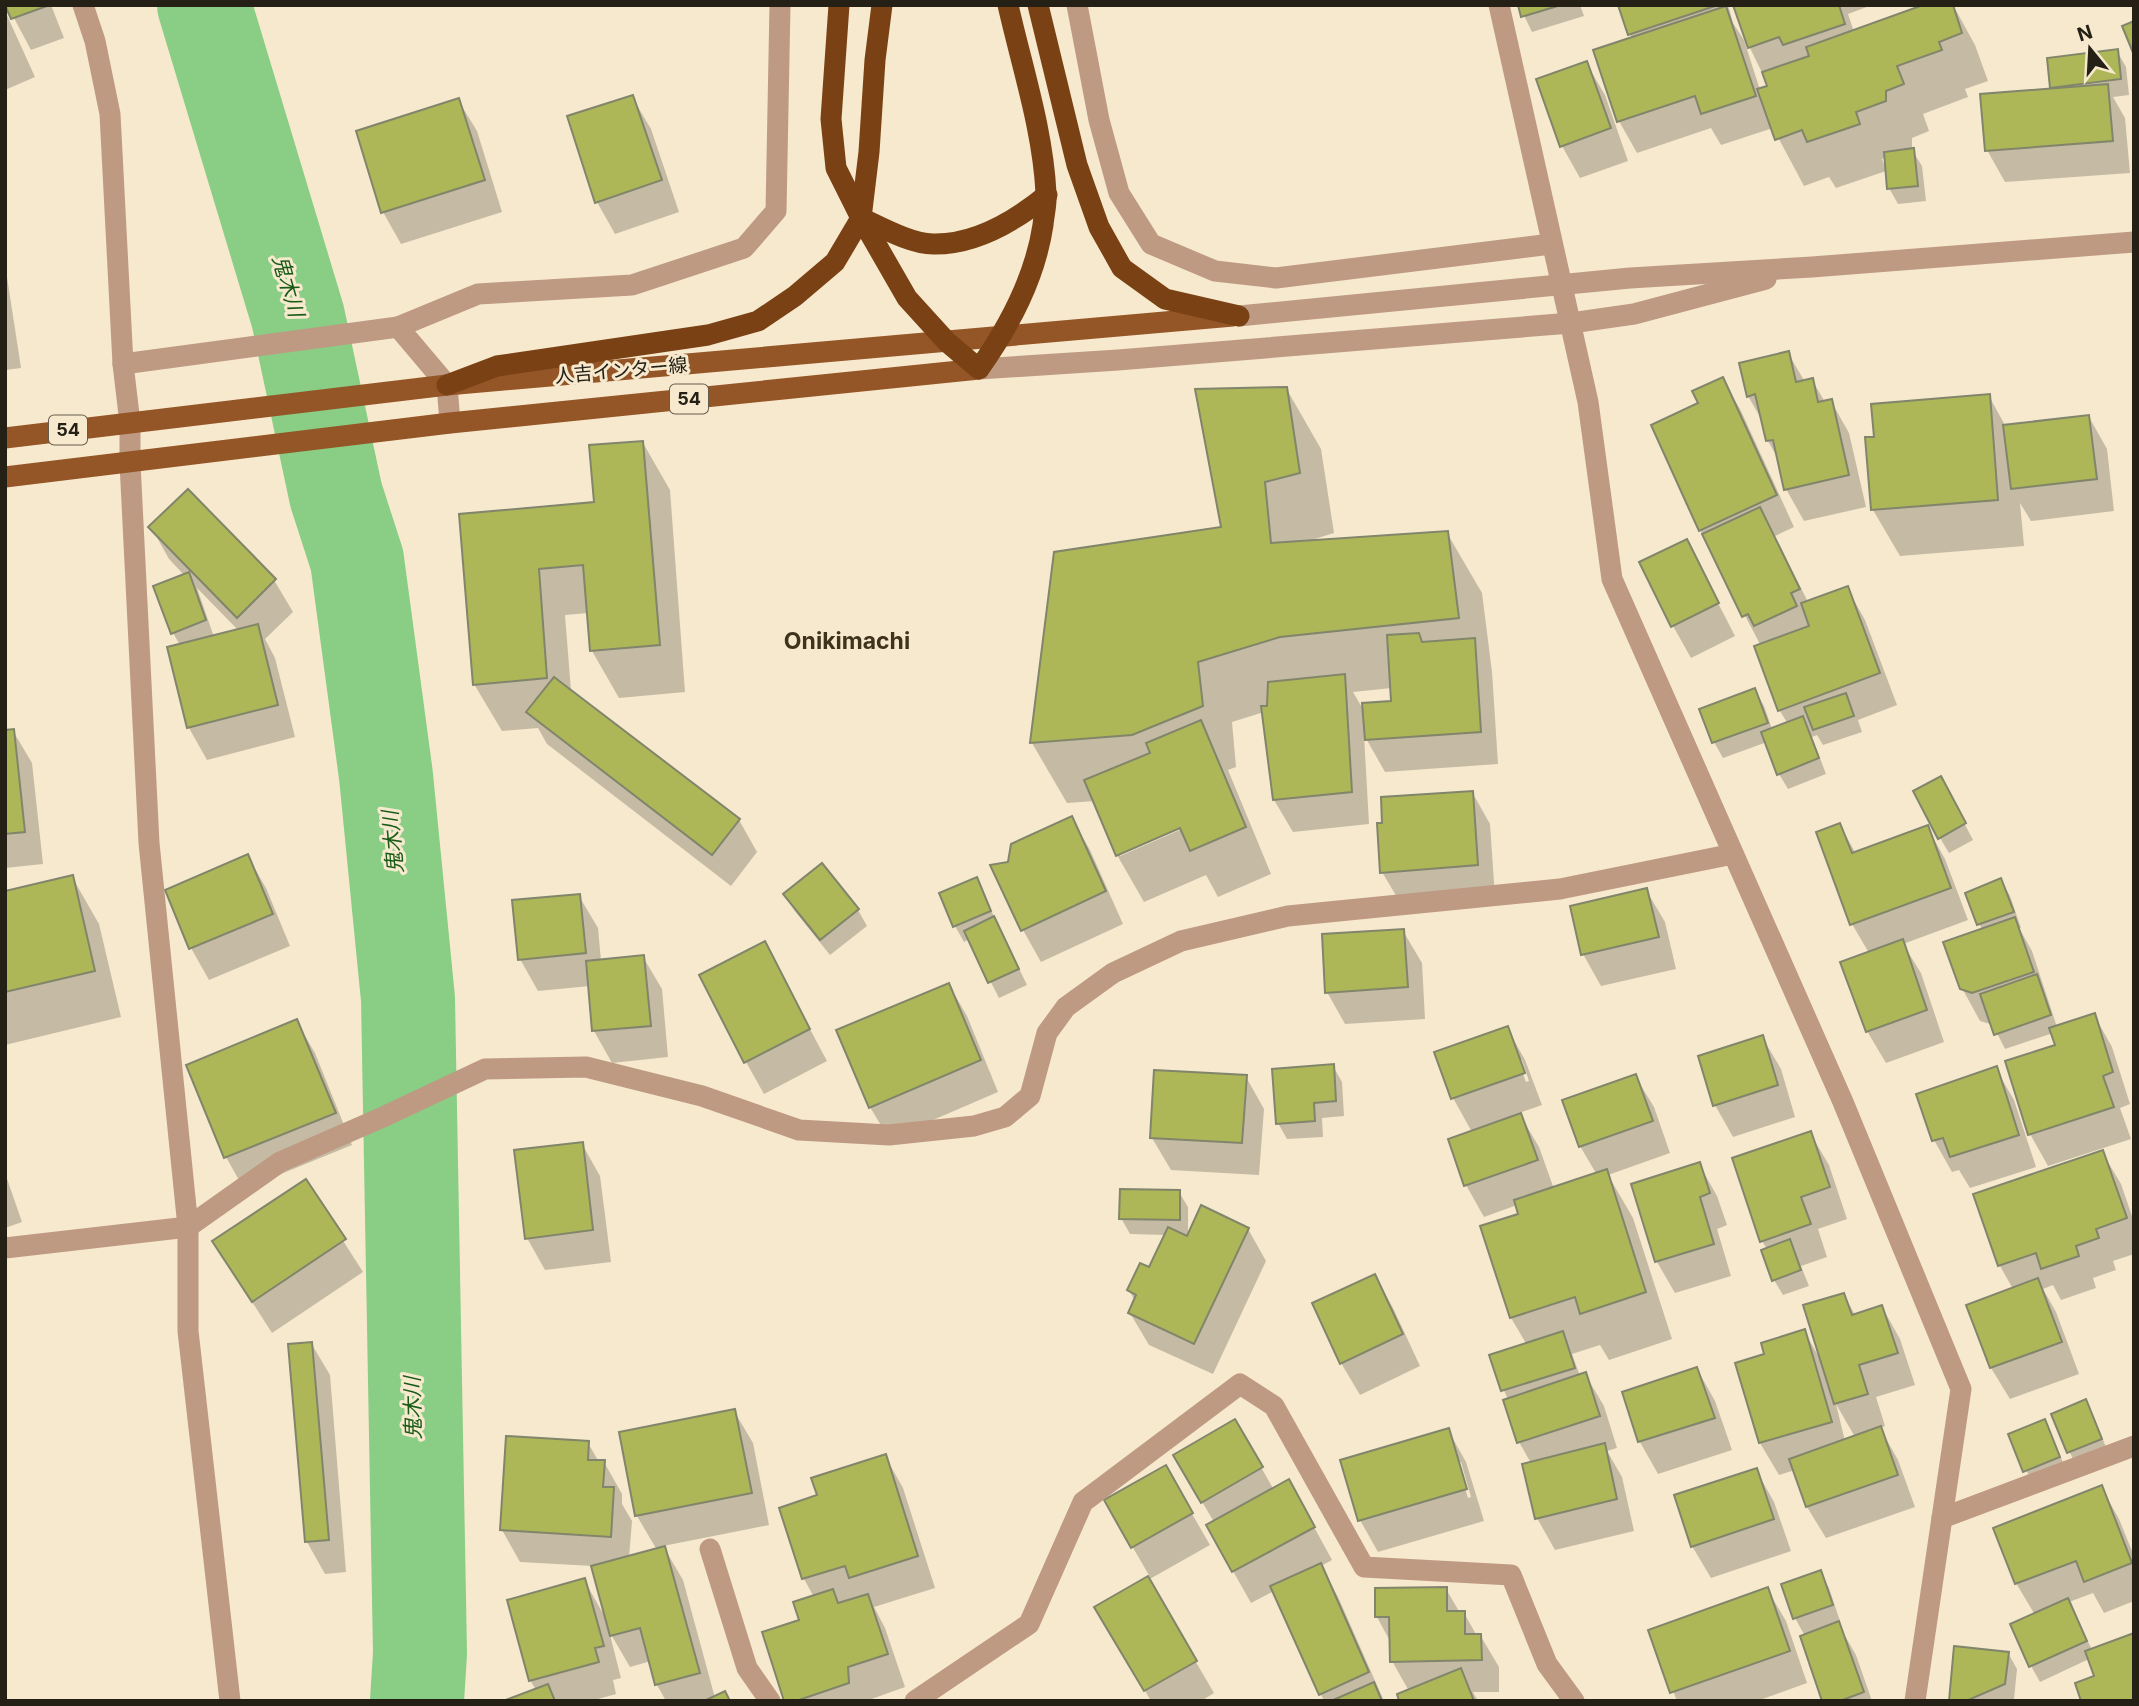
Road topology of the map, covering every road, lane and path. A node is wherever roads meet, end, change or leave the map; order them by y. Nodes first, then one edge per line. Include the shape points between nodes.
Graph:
1 (83, 5) edge
2 (780, 5) edge
3 (839, 5) edge
4 (882, 5) edge
5 (1008, 5) edge
6 (1038, 5) edge
7 (1077, 5) edge
8 (1499, 5) edge
9 (1047, 195) junction
10 (861, 218) junction
11 (2134, 242) edge
12 (1551, 244) junction
13 (1812, 267) junction
14 (1563, 284) junction
15 (1239, 316) junction
16 (1571, 323) junction
17 (398, 327) junction
18 (1002, 337) junction
19 (947, 342) junction
20 (122, 364) junction
21 (979, 369) junction
22 (447, 385) junction
23 (130, 423) junction
24 (450, 423) junction
25 (5, 438) edge
26 (130, 463) junction
27 (5, 477) edge
28 (1733, 854) junction
29 (188, 1227) junction
30 (5, 1248) edge
31 (2134, 1446) edge
32 (1942, 1518) junction
33 (710, 1549) dead end
34 (230, 1701) edge
35 (770, 1701) edge
36 (915, 1701) edge
37 (1574, 1701) edge
38 (1914, 1701) edge

1 - 20 street via 110,114
2 - 17 street via 776,211 744,248 632,285 478,294
3 - 10 highway via 831,119 836,168
4 - 10 highway
5 - 9 highway via 1040,142
6 - 15 highway via 1077,165 1099,227 1122,268 1165,299
7 - 12 street via 1119,192 1151,244 1215,271 1276,278
8 - 12 street
9 - 10 highway via 1018,218 973,238 932,244
9 - 18 highway via 1039,252
10 - 19 highway via 907,298
10 - 22 highway via 835,262 758,321 708,335 497,366
11 - 13 street
12 - 14 street
13 - 14 street
13 - 16 street via 1634,314
14 - 15 street
14 - 16 street
15 - 18 main road, 人吉インター線 / 54
16 - 21 street
16 - 28 street via 1588,402 1612,579
17 - 20 street
17 - 22 street
18 - 19 main road, 人吉インター線 / 54
18 - 21 highway
19 - 21 highway
19 - 22 main road, 人吉インター線 / 54
20 - 23 street
21 - 24 main road, 人吉インター線 / 54
22 - 23 main road, 人吉インター線 / 54
22 - 24 street
23 - 25 main road, 人吉インター線 / 54
23 - 26 street
24 - 26 main road, 人吉インター線 / 54
26 - 27 main road, 人吉インター線 / 54
26 - 29 street via 149,843
28 - 29 street via 1560,889 1288,916 1181,941 1113,973 1066,1007 1047,1033 1030,1096 1005,1117 974,1126 889,1135 799,1130 702,1096 586,1067 485,1069 279,1162
28 - 32 street via 1843,1102 1961,1389
29 - 30 street
29 - 34 street via 188,1331
31 - 32 street
32 - 38 street
33 - 35 street via 747,1668
36 - 37 street via 1029,1624 1083,1502 1240,1384 1274,1406 1364,1567 1511,1575 1547,1664

